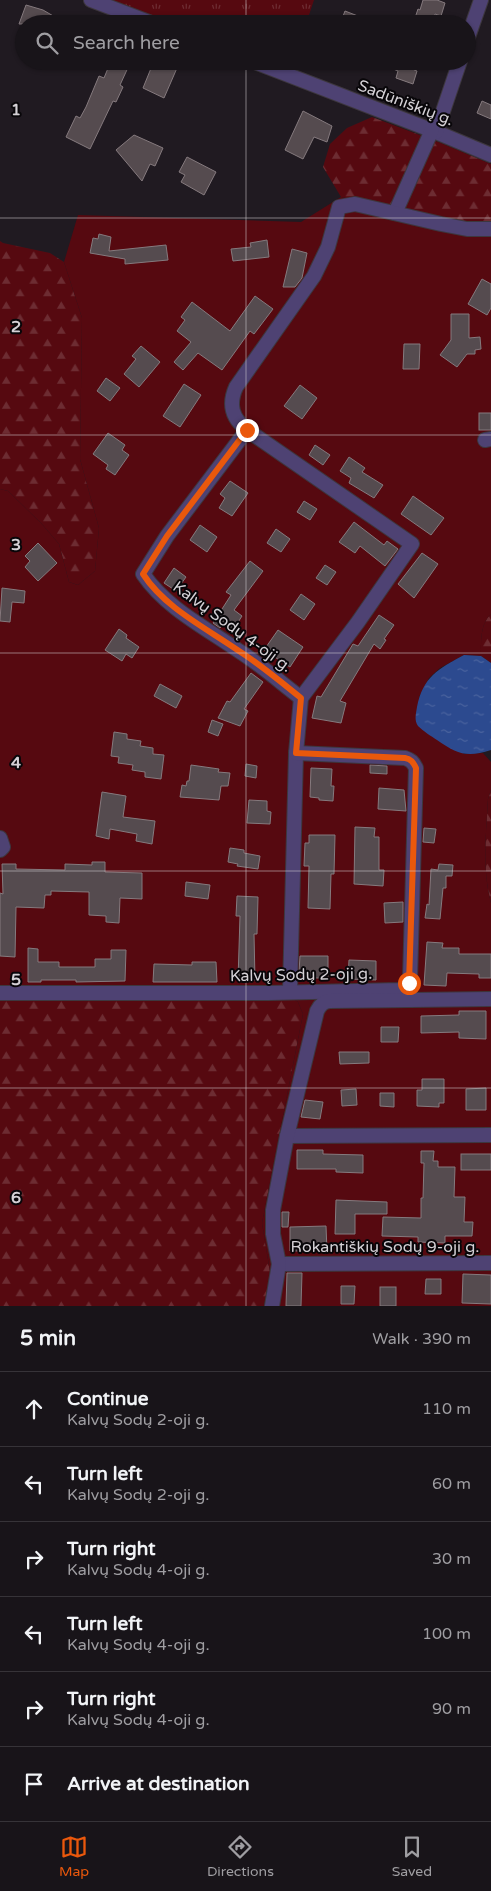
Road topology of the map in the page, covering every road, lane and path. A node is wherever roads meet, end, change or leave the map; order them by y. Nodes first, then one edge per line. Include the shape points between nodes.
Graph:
1 (91, 0) edge
2 (481, 0) edge
3 (130, 15) edge
4 (476, 15) edge
5 (275, 70) edge
6 (457, 70) edge
7 (434, 131) junction
8 (491, 155) edge
9 (395, 213) junction
10 (491, 229) edge
11 (247, 430) junction
12 (301, 698) junction
13 (296, 753) junction
14 (0, 838) edge
15 (0, 850) edge
16 (290, 991) junction
17 (0, 993) edge
18 (491, 999) edge
19 (491, 1135) edge
20 (287, 1136) junction
21 (491, 1263) edge
22 (278, 1264) junction
23 (272, 1306) edge

1 - 3 street
2 - 4 street
5 - 7 street, Sadūniškių g.
6 - 7 street
7 - 8 street, Sadūniškių g.
7 - 9 street
9 - 10 street via 467,229
9 - 11 street via 355,204 339,207 328,247 314,276 236,387 232,413
11 - 12 street, Kalvų Sodų 4-oji g. via 167,536 143,574 172,605
11 - 12 street via 412,544
12 - 13 street
13 - 16 street
13 - 16 street, Kalvų Sodų 2-oji g. via 405,758 410,759 416,768 409,983 400,990
14 - 15 street
16 - 17 street, Kalvų Sodų 2-oji g.
18 - 20 street via 324,1002 317,1011
19 - 20 street
20 - 22 street via 272,1222
21 - 22 street, Rokantiškių Sodų 9-oji g.
22 - 23 street

